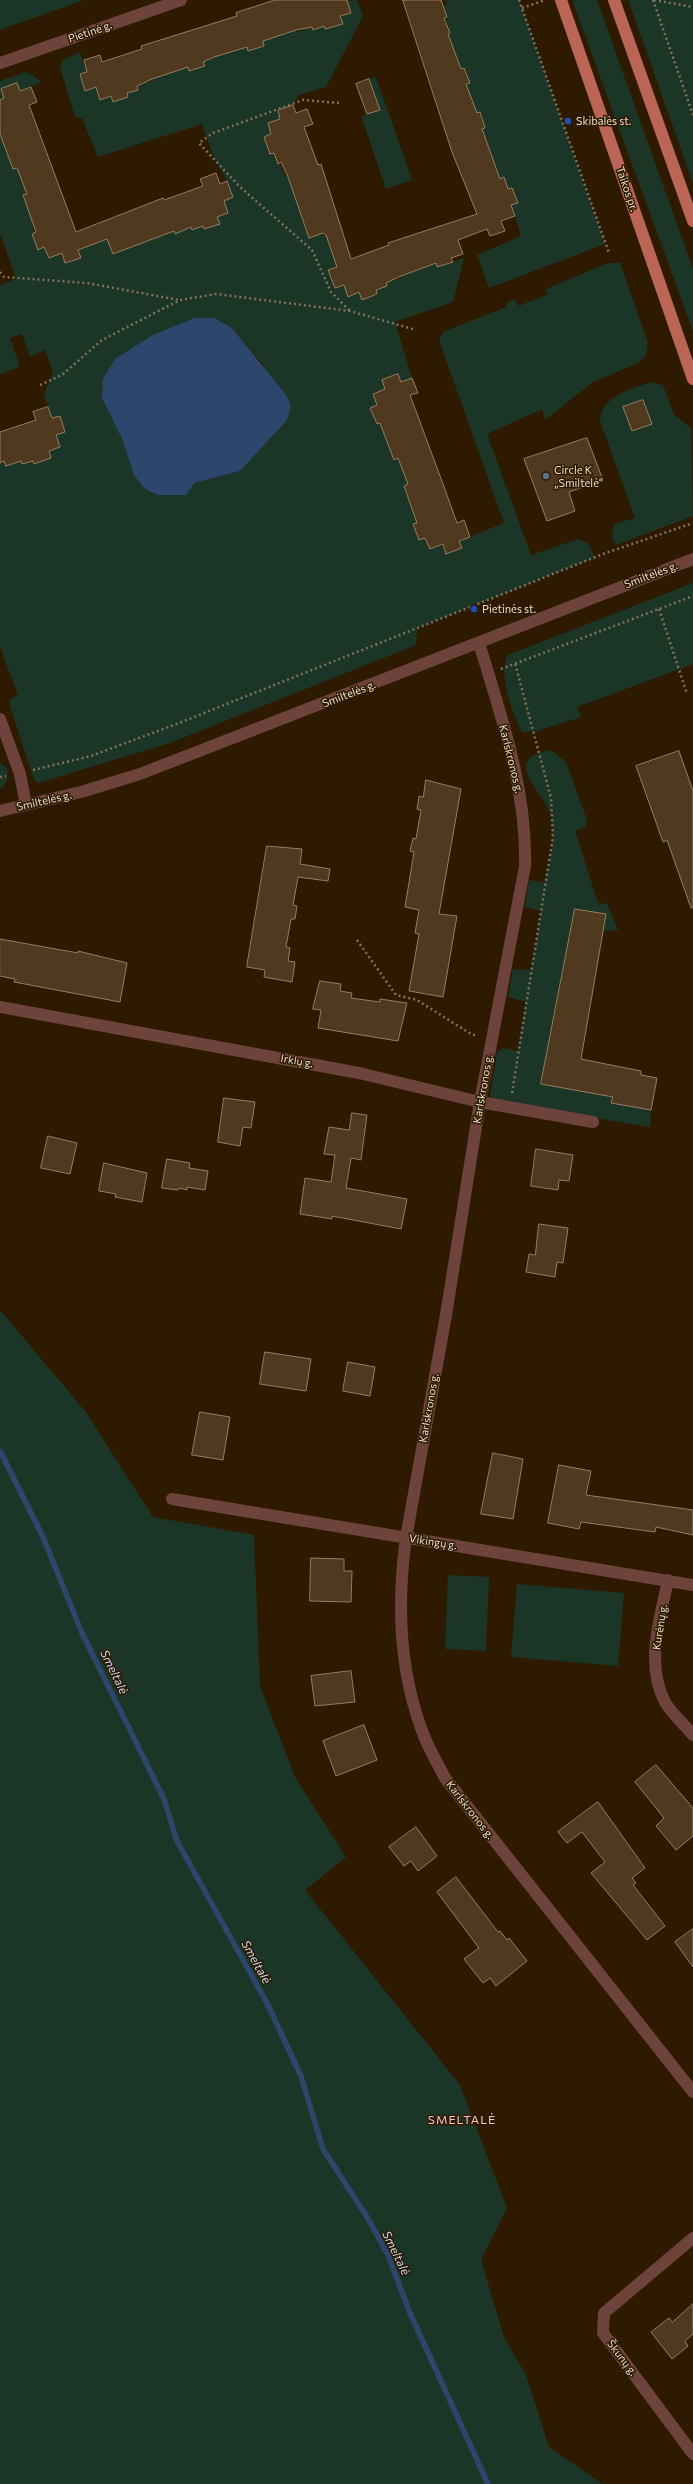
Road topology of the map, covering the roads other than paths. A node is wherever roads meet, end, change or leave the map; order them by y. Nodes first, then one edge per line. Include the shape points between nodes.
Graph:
1 (181, 0) edge
2 (561, 0) edge
3 (614, 0) edge
4 (0, 63) edge
5 (693, 221) edge
6 (693, 379) edge
7 (693, 559) edge
8 (479, 643) junction
9 (0, 719) edge
10 (26, 805) junction
11 (0, 811) edge
12 (0, 1007) edge
13 (480, 1102) junction
14 (593, 1122) dead end
15 (172, 1499) dead end
16 (406, 1538) junction
17 (668, 1580) junction
18 (693, 1585) edge
19 (693, 1735) edge
20 (693, 2092) edge
21 (693, 2238) edge
22 (693, 2454) edge

1 - 4 street, Pietinė g.
2 - 6 main road, Taikos pr.
3 - 5 main road
7 - 8 street, Smiltelės g.
8 - 10 street, Smiltelės g. via 140,774
8 - 13 street, Karlskronos g. via 518,777 526,836 525,866
9 - 10 street via 20,774
10 - 11 street, Smiltelės g.
12 - 13 street, Irklų g. via 359,1073
13 - 14 street, Irklų g.
13 - 16 street, Karlskronos g. via 446,1315
15 - 16 street, Vikingų g.
16 - 17 street, Vikingų g.
16 - 20 street, Karlskronos g. via 400,1611 408,1679 421,1729 445,1778
17 - 18 street, Vikingų g.
17 - 19 street, Kurėnų g. via 655,1648 656,1676 665,1702
21 - 22 street, Škunų g. via 604,2313 603,2333

